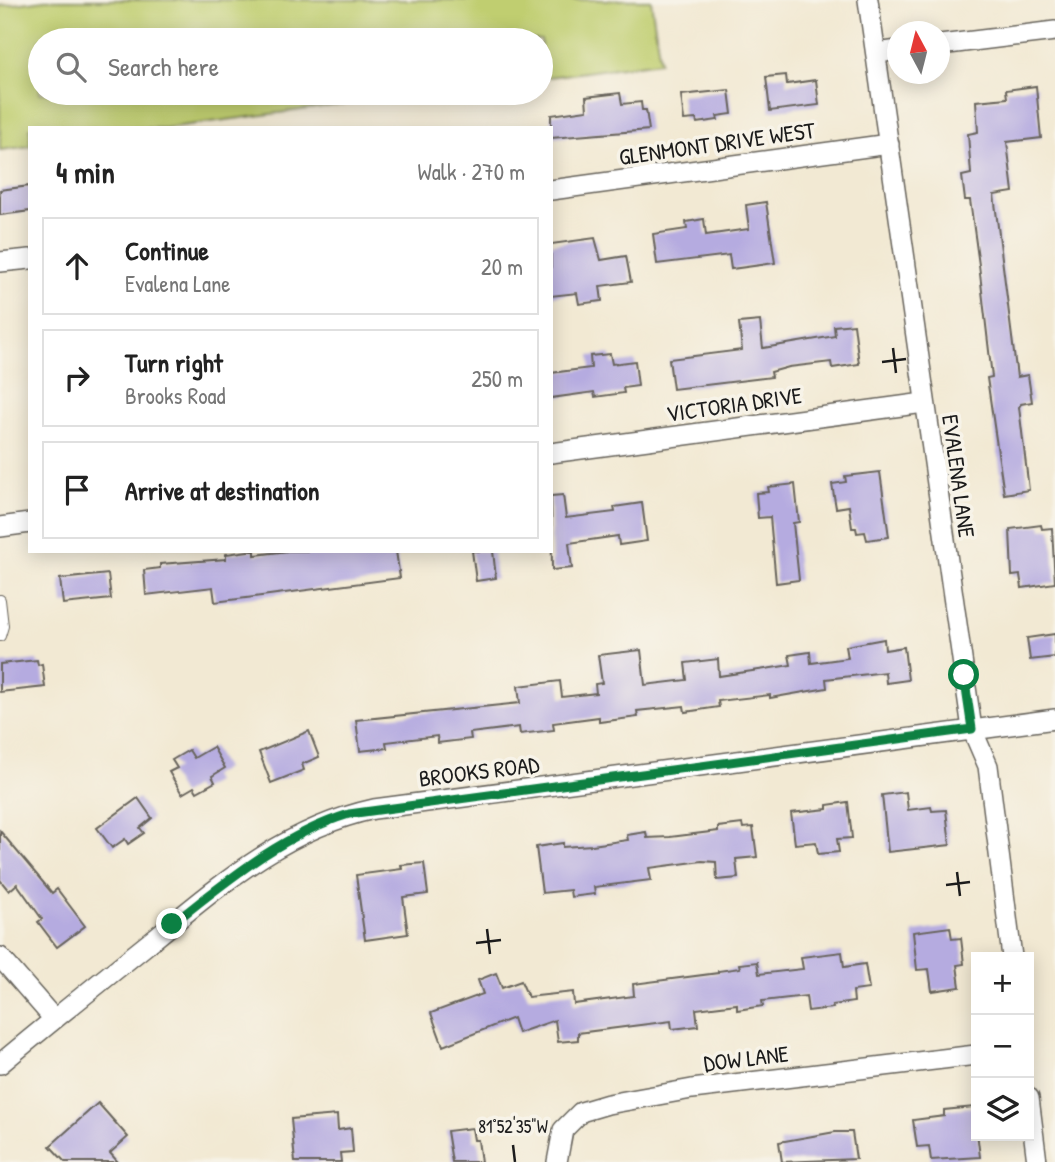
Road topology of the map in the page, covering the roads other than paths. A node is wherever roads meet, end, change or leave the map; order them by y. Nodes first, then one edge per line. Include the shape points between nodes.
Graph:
1 (868, 0) edge
2 (1055, 31) edge
3 (950, 44) edge
4 (887, 49) edge
5 (888, 84) edge
6 (889, 144) junction
7 (553, 190) edge
8 (28, 259) edge
9 (0, 262) edge
10 (924, 403) junction
11 (553, 453) edge
12 (28, 523) edge
13 (0, 527) edge
14 (0, 600) edge
15 (0, 636) edge
16 (1055, 719) edge
17 (972, 729) junction
18 (1011, 952) edge
19 (0, 957) edge
20 (54, 1019) junction
21 (971, 1056) edge
22 (0, 1064) edge
23 (1034, 1138) edge
24 (556, 1162) edge
25 (1037, 1162) edge

1 - 4 street, EVALENA LANE
2 - 3 street
5 - 6 street, EVALENA LANE
6 - 7 street, GLENMONT DRIVE WEST
6 - 10 street, EVALENA LANE
8 - 9 street
10 - 11 street, VICTORIA DRIVE
10 - 17 street, EVALENA LANE
12 - 13 street
14 - 15 lane
16 - 17 street, BROOKS ROAD
17 - 18 street, EVALENA LANE via 988,766
17 - 20 street, BROOKS ROAD via 374,809 324,822 278,845 211,893
19 - 20 street
20 - 22 street, BROOKS ROAD
21 - 24 street, DOW LANE via 692,1089 608,1104 581,1112 563,1129
23 - 25 street

